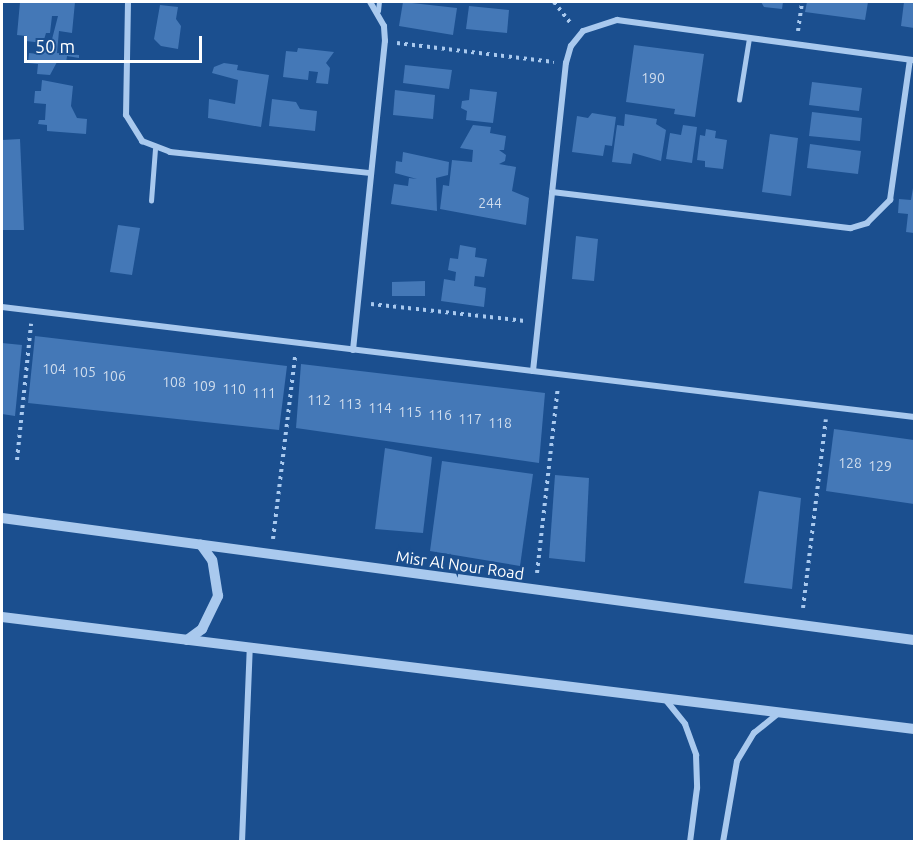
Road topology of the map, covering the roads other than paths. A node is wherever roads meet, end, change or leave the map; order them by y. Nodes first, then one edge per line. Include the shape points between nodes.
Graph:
1 (128, 2) edge
2 (370, 2) edge
3 (379, 2) edge
4 (378, 12) junction
5 (749, 38) junction
6 (912, 60) edge
7 (739, 100) dead end
8 (155, 149) junction
9 (371, 173) junction
10 (552, 192) junction
11 (151, 201) dead end
12 (2, 307) edge
13 (353, 350) junction
14 (532, 371) junction
15 (915, 417) edge
16 (2, 518) edge
17 (201, 545) junction
18 (2, 617) edge
19 (187, 640) junction
20 (915, 640) edge
21 (250, 647) junction
22 (664, 699) junction
23 (779, 713) junction
24 (915, 729) edge
25 (242, 842) edge
26 (690, 842) edge
27 (723, 842) edge

1 - 8 street via 126,115 137,135
2 - 4 street
3 - 4 lane
4 - 9 street via 385,41
5 - 6 street
5 - 7 lane
5 - 10 street via 617,20 584,31 571,46 566,63
6 - 10 street via 891,200 867,224 850,228
8 - 9 street
8 - 11 lane
9 - 13 street
10 - 14 street
12 - 13 street
13 - 14 street
14 - 15 street
16 - 17 street, Misr Al Nour Road
17 - 19 street via 215,569 218,597 207,622
17 - 20 street, Misr Al Nour Road
18 - 19 street
19 - 21 street
21 - 22 street
21 - 25 street
22 - 23 street
22 - 26 street via 685,724 696,755 697,788
23 - 24 street
23 - 27 street via 754,733 737,761

